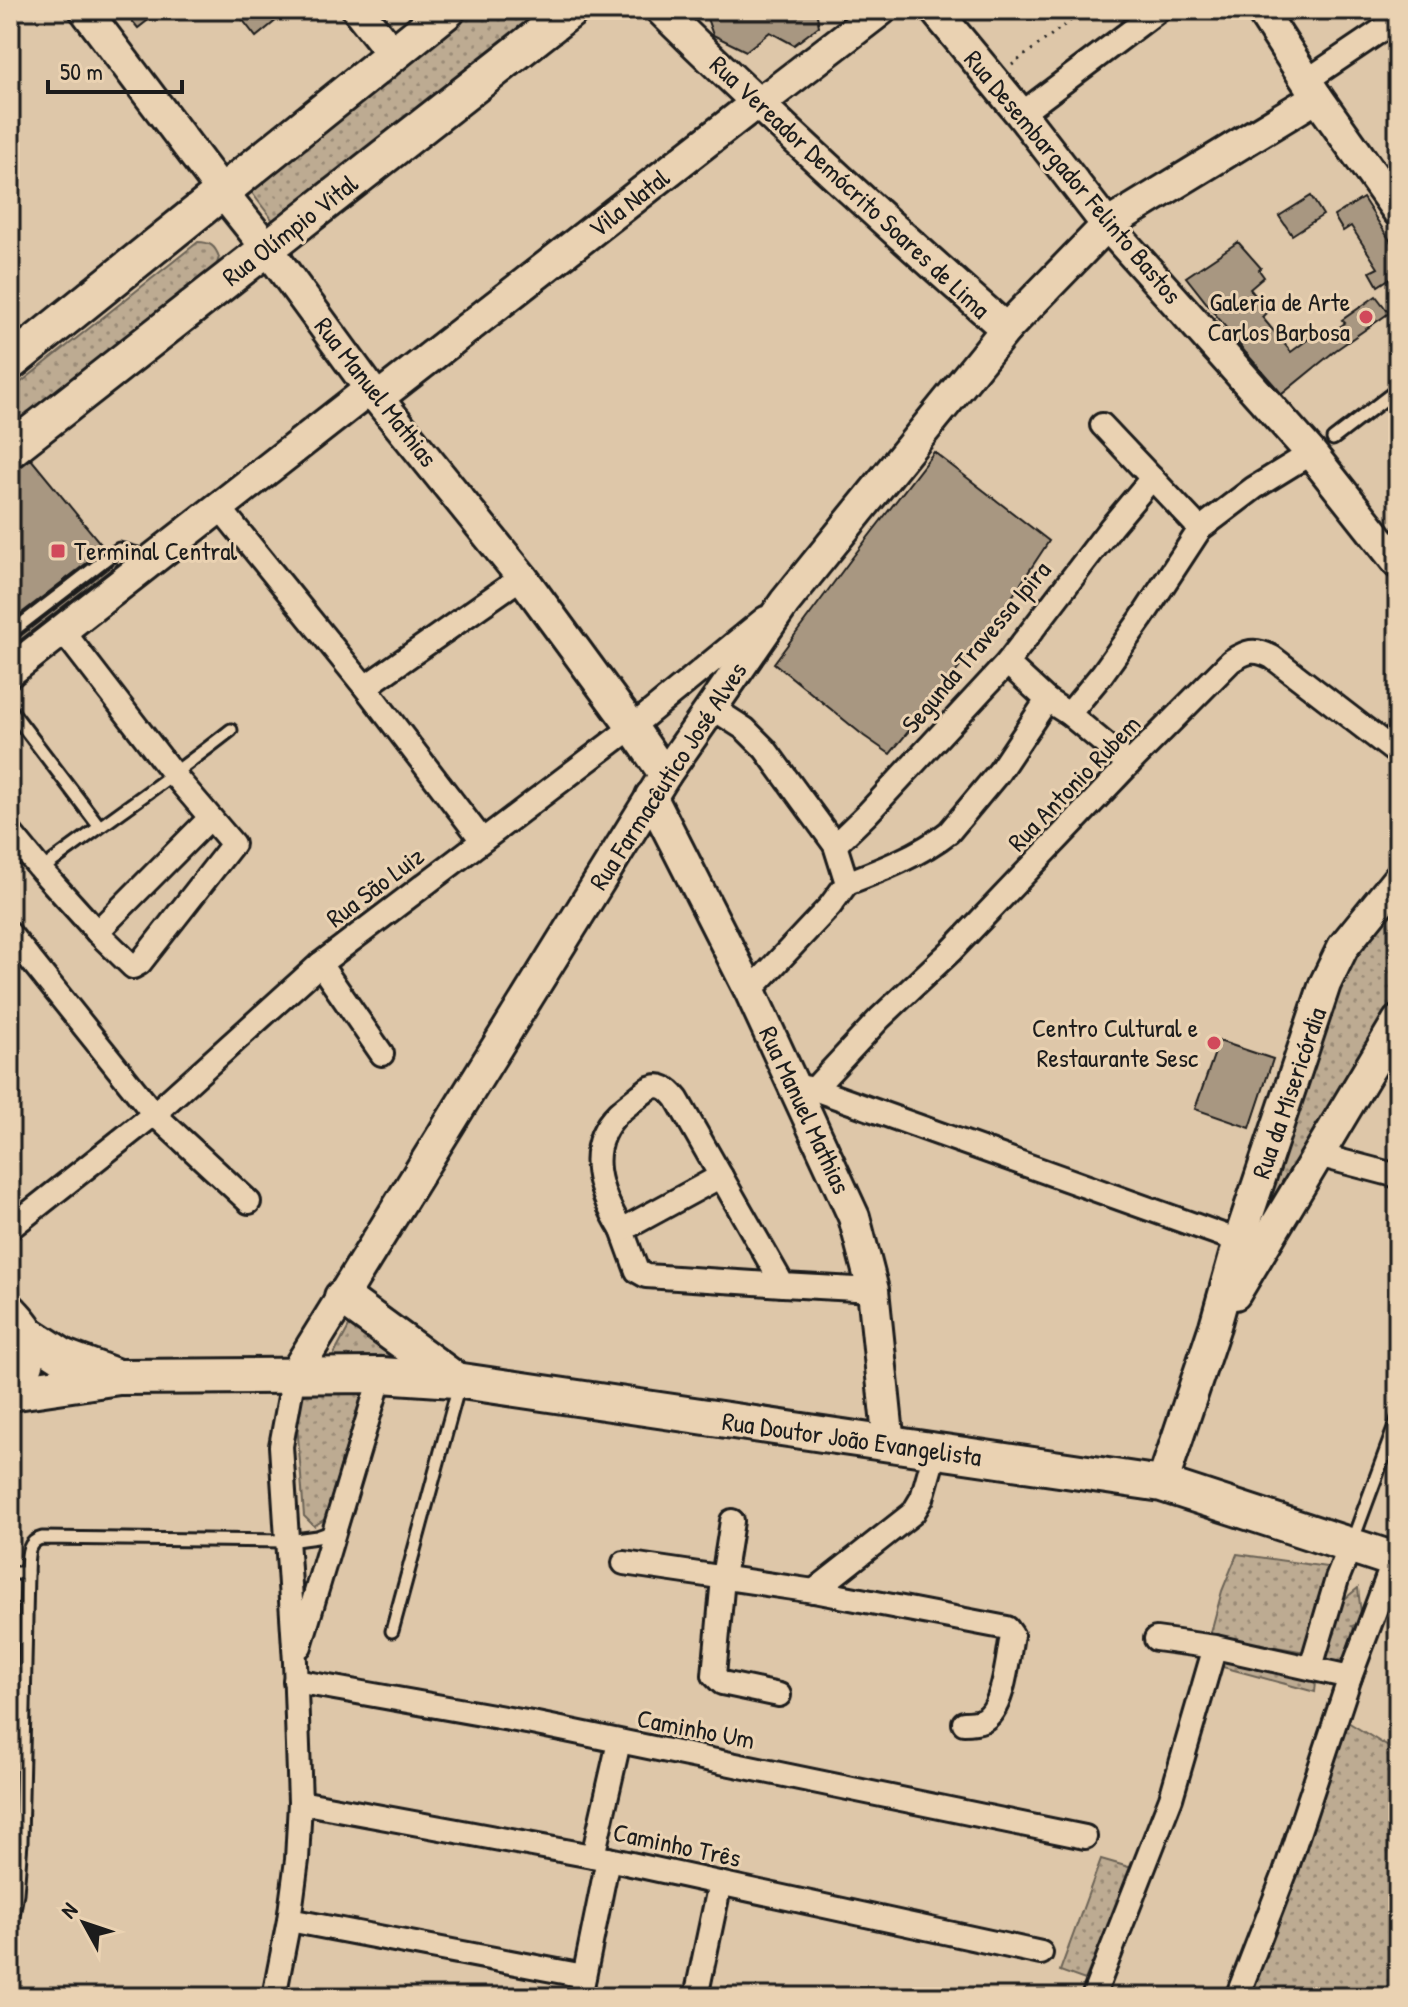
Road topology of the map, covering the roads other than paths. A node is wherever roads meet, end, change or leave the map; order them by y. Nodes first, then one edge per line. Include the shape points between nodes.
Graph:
1 (85, 10) edge
2 (358, 10) edge
3 (448, 10) edge
4 (571, 10) edge
5 (661, 10) edge
6 (881, 10) edge
7 (935, 10) edge
8 (1159, 10) edge
9 (1261, 10) edge
10 (1398, 19) edge
11 (393, 54) junction
12 (1312, 89) junction
13 (756, 103) junction
14 (1021, 114) junction
15 (223, 193) junction
16 (1398, 211) edge
17 (1107, 225) junction
18 (267, 248) junction
19 (1006, 329) junction
20 (10, 363) edge
21 (1398, 389) edge
22 (374, 393) junction
23 (1102, 425) dead end
24 (1322, 446) junction
25 (10, 450) edge
26 (1152, 478) junction
27 (220, 508) junction
28 (1200, 529) junction
29 (1398, 563) edge
30 (149, 564) junction
31 (522, 577) junction
32 (785, 602) junction
33 (63, 631) junction
34 (10, 633) edge
35 (1007, 663) junction
36 (10, 671) edge
37 (365, 687) junction
38 (1047, 700) junction
39 (711, 707) junction
40 (10, 709) edge
41 (1069, 714) junction
42 (632, 727) junction
43 (231, 730) dead end
44 (1398, 754) edge
45 (1129, 764) junction
46 (174, 775) junction
47 (658, 785) junction
48 (210, 818) junction
49 (99, 826) junction
50 (10, 832) edge
51 (482, 840) junction
52 (835, 845) junction
53 (41, 870) junction
54 (847, 883) junction
55 (1394, 889) edge
56 (97, 932) junction
57 (10, 934) edge
58 (17, 960) edge
59 (320, 964) junction
60 (750, 991) junction
61 (1398, 1021) edge
62 (382, 1054) dead end
63 (804, 1087) junction
64 (154, 1114) junction
65 (1318, 1155) junction
66 (721, 1176) junction
67 (1398, 1176) edge
68 (249, 1202) dead end
69 (10, 1228) edge
70 (622, 1230) junction
71 (1239, 1241) junction
72 (783, 1285) junction
73 (873, 1290) junction
74 (342, 1297) junction
75 (18, 1322) edge
76 (1215, 1326) junction
77 (294, 1375) junction
78 (381, 1375) junction
79 (119, 1377) junction
80 (458, 1380) junction
81 (12, 1392) edge
82 (1398, 1418) edge
83 (889, 1445) junction
84 (935, 1452) junction
85 (1162, 1484) junction
86 (732, 1521) dead end
87 (334, 1531) junction
88 (288, 1541) junction
89 (1350, 1547) junction
90 (1396, 1561) edge
91 (624, 1563) dead end
92 (10, 1573) edge
93 (27, 1573) junction
94 (723, 1578) junction
95 (814, 1591) junction
96 (392, 1631) dead end
97 (1156, 1639) dead end
98 (1215, 1647) junction
99 (1311, 1667) junction
100 (295, 1671) junction
101 (1350, 1677) junction
102 (779, 1695) dead end
103 (964, 1723) dead end
104 (619, 1742) junction
105 (300, 1802) junction
106 (1085, 1837) dead end
107 (601, 1858) junction
108 (720, 1883) junction
109 (13, 1893) edge
110 (289, 1920) junction
111 (10, 1933) edge
112 (1041, 1953) dead end
113 (582, 1987) edge
114 (274, 1997) edge
115 (696, 1997) edge
116 (1093, 1997) edge
117 (1237, 1997) edge

1 - 15 street, Rua Manuel Mathias
2 - 11 street
3 - 11 main road
4 - 18 main road, Rua Olímpio Vital
5 - 13 street, Rua Vereador Demócrito Soares de Lima
6 - 13 street, Vila Natal
7 - 14 street, Rua Desembargador Felinto Bastos
8 - 14 street
9 - 12 street
10 - 12 street
11 - 15 main road
12 - 16 street
12 - 17 street, Rua Farmacêutico José Alves
13 - 19 street, Rua Vereador Demócrito Soares de Lima
13 - 22 street, Vila Natal
14 - 17 street, Rua Desembargador Felinto Bastos
15 - 18 street, Rua Manuel Mathias
15 - 20 main road
17 - 19 street, Rua Farmacêutico José Alves
17 - 24 street, Rua Desembargador Felinto Bastos
18 - 22 street, Rua Manuel Mathias
18 - 25 main road, Rua Olímpio Vital
19 - 32 street, Rua Farmacêutico José Alves
21 - 24 lane
22 - 27 street, Vila Natal
22 - 31 street, Rua Manuel Mathias
23 - 26 street
24 - 28 street
24 - 29 street, Rua Desembargador Felinto Bastos
26 - 28 street
26 - 35 street, Segunda Travessa Ipira
27 - 30 street, Vila Natal
27 - 37 street
28 - 41 street
30 - 33 street, Vila Natal
30 - 34 lane via 141,555 119,549
31 - 37 street
31 - 42 street, Rua Manuel Mathias
32 - 39 street, Rua Farmacêutico José Alves
32 - 42 street, Rua São Luiz
33 - 36 street, Vila Natal
33 - 46 street
35 - 38 street
35 - 52 street, Segunda Travessa Ipira
37 - 51 street
38 - 41 street
38 - 54 street via 999,772 949,832
39 - 47 street, Rua Farmacêutico José Alves
39 - 52 street via 765,749
40 - 49 lane
41 - 45 street
42 - 47 street, Rua Manuel Mathias
42 - 51 street, Rua São Luiz
43 - 46 lane
44 - 45 street, Rua Antonio Rubem via 1272,657 1252,651 1231,661
45 - 63 street, Rua Antonio Rubem via 952,950
46 - 48 street
46 - 49 lane
47 - 60 street, Rua Manuel Mathias
47 - 74 street, Rua Farmacêutico José Alves
48 - 56 street
48 - 56 street via 232,846 140,963 133,967
49 - 53 lane
50 - 53 street
51 - 59 street, Rua São Luiz
52 - 54 street
53 - 56 street
54 - 60 street
55 - 71 street, Rua da Misericórdia via 1343,947 1325,984
57 - 58 street
58 - 64 street
59 - 62 street
59 - 64 street, Rua São Luiz
60 - 63 street, Rua Manuel Mathias
61 - 65 street, Rua da Misericórdia
63 - 71 street
63 - 73 street, Rua Manuel Mathias via 854,1217
64 - 68 street
64 - 69 street, Rua São Luiz
65 - 67 street
65 - 76 street, Rua da Misericórdia
66 - 70 street
66 - 70 street via 671,1092 661,1086 648,1089 612,1120 599,1147 603,1195
66 - 72 street
70 - 72 street via 643,1275
71 - 76 street, Rua da Misericórdia
72 - 73 street
73 - 83 street, Rua Manuel Mathias
74 - 77 street, Rua Farmacêutico José Alves
74 - 80 main road
75 - 79 main road via 64,1357
75 - 81 main road via 27,1364
76 - 85 street, Rua da Misericórdia
77 - 78 main road, Rua Doutor João Evangelista
77 - 79 main road, Rua Doutor João Evangelista
77 - 88 street via 281,1446
78 - 80 main road, Rua Doutor João Evangelista
78 - 87 street
79 - 81 main road
80 - 83 main road, Rua Doutor João Evangelista
80 - 96 lane
82 - 89 lane
83 - 84 main road, Rua Doutor João Evangelista
84 - 85 main road, Rua Doutor João Evangelista
84 - 95 street via 913,1513
85 - 89 main road, Rua Doutor João Evangelista
86 - 94 street
87 - 88 lane
87 - 100 street
88 - 93 lane via 42,1538 28,1549
88 - 100 street
89 - 90 main road, Rua Doutor João Evangelista
89 - 99 street
90 - 101 street
91 - 94 street
92 - 93 lane
93 - 109 lane via 21,1842
94 - 95 street
94 - 102 street via 714,1675 722,1683
95 - 103 street via 1009,1629 996,1707 982,1721
97 - 98 street
98 - 99 street
98 - 116 street via 1171,1798
99 - 101 street
100 - 104 street, Caminho Um
100 - 105 street
101 - 117 street
104 - 106 street, Caminho Um
104 - 107 street
105 - 107 street, Caminho Três
105 - 110 street
107 - 108 street, Caminho Três
107 - 113 street
108 - 112 street, Caminho Três
108 - 115 street
109 - 111 lane
110 - 113 street
110 - 114 street

